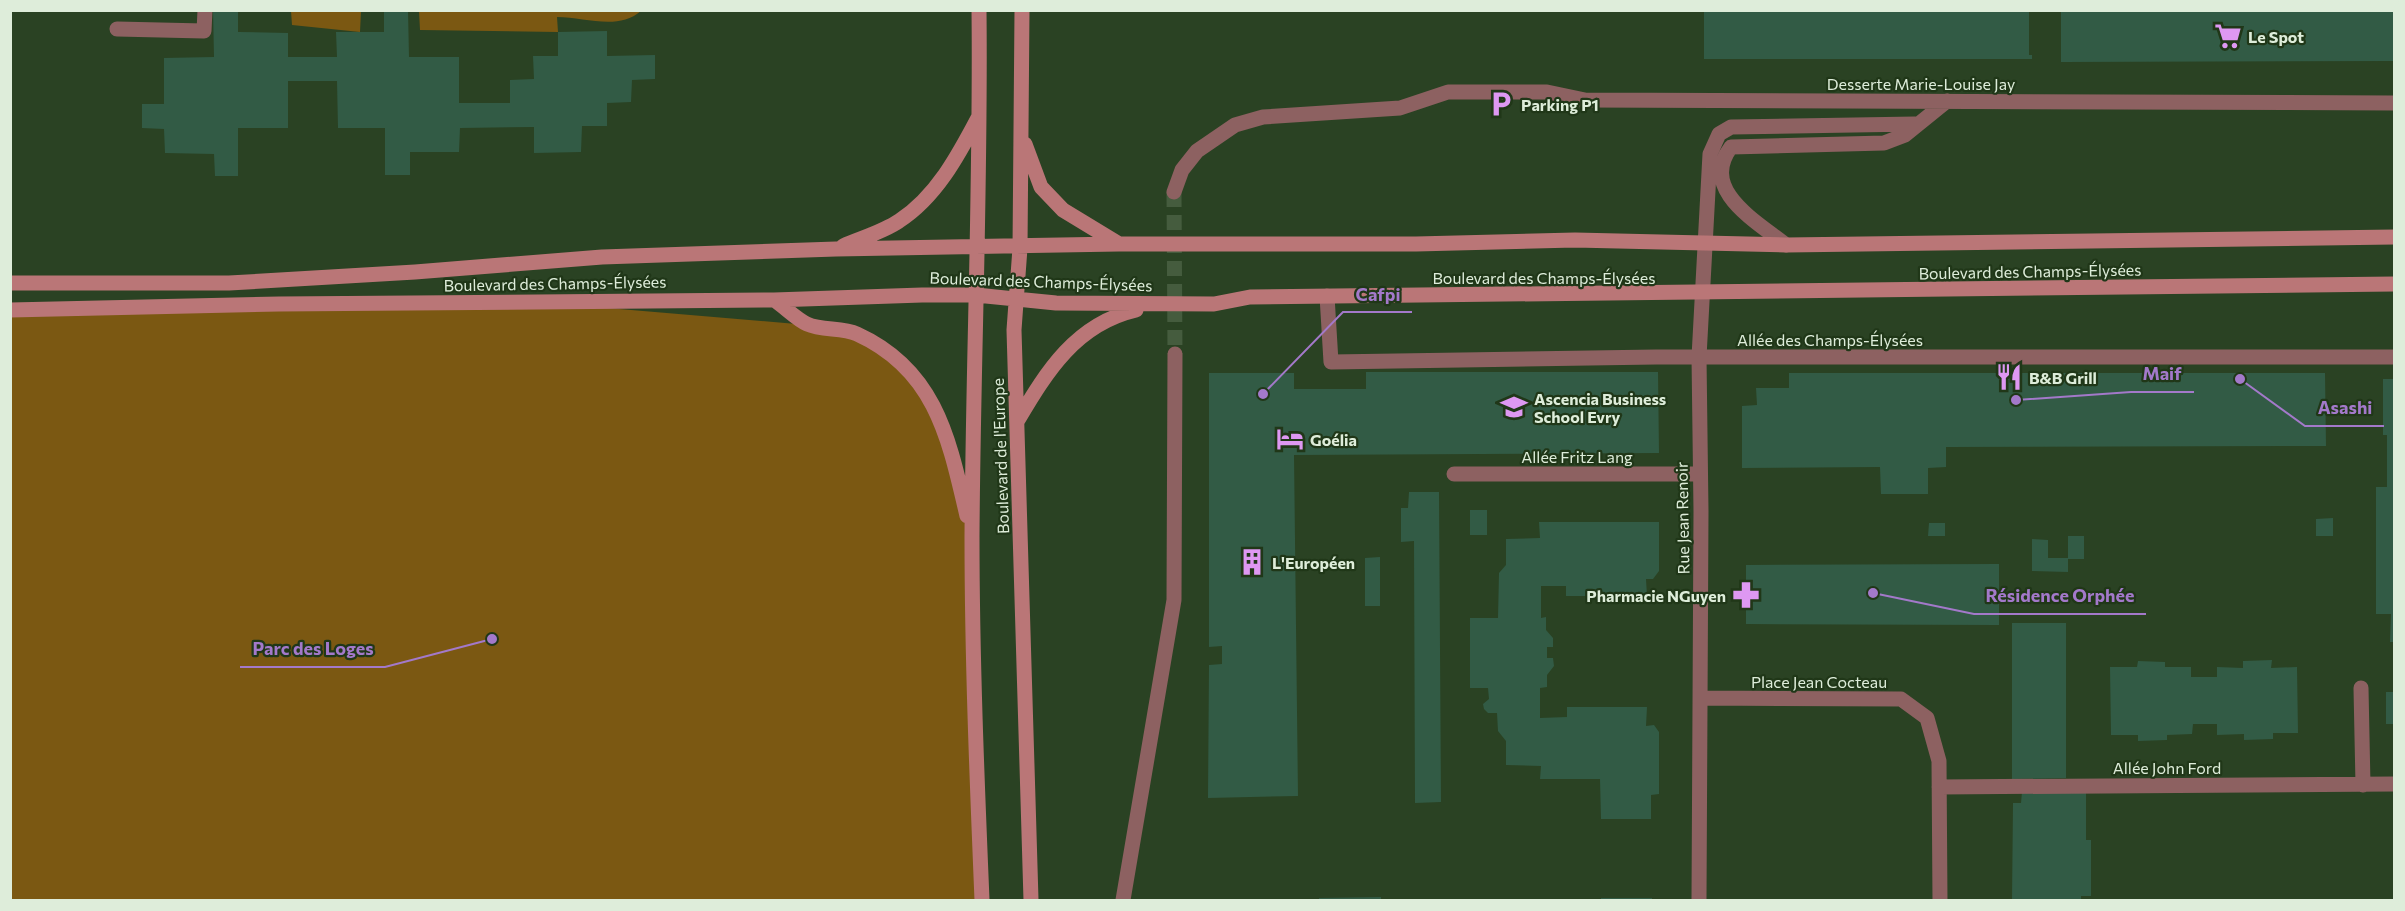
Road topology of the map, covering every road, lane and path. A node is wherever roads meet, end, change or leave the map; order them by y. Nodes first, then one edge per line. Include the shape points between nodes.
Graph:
1 (205, 10) edge
2 (979, 10) edge
3 (1022, 10) edge
4 (117, 29) dead end
5 (1947, 101) junction
6 (2394, 103) edge
7 (980, 113) junction
8 (1915, 124) junction
9 (1021, 133) junction
10 (1174, 192) tunnel mouth
11 (2394, 237) edge
12 (1704, 243) junction
13 (1119, 244) junction
14 (1786, 244) junction
15 (977, 248) junction
16 (1020, 248) junction
17 (836, 249) junction
18 (10, 283) edge
19 (2394, 284) edge
20 (1700, 294) junction
21 (976, 295) junction
22 (1327, 296) junction
23 (774, 300) junction
24 (1016, 300) junction
25 (1160, 304) junction
26 (10, 310) edge
27 (1175, 354) tunnel mouth
28 (1699, 357) junction
29 (2394, 357) edge
30 (1018, 420) junction
31 (1454, 474) dead end
32 (1700, 474) junction
33 (972, 538) junction
34 (2361, 688) dead end
35 (1701, 698) junction
36 (2394, 784) edge
37 (2363, 785) junction
38 (1939, 787) junction
39 (982, 900) edge
40 (1031, 900) edge
41 (1123, 900) edge
42 (1699, 900) edge
43 (1940, 900) edge

1 - 4 street via 204,31
2 - 7 main road, Boulevard de l'Europe
3 - 9 main road, Boulevard de l'Europe
5 - 6 street, Desserte Marie-Louise Jay
5 - 8 street
5 - 10 street, Desserte Marie-Louise Jay via 1585,100 1547,92 1448,92 1400,108 1263,117 1234,125 1197,151 1182,170
7 - 15 main road, Boulevard de l'Europe
7 - 17 main road via 958,157 936,187 899,221
8 - 12 street, Rue Jean Renoir via 1731,127 1719,134 1710,154
8 - 14 street via 1905,135 1884,143 1731,147 1722,159 1723,187 1737,205
9 - 13 main road via 1041,187 1064,210
9 - 16 main road, Boulevard de l'Europe
11 - 14 main road, Boulevard des Champs-Élysées
12 - 13 main road, Boulevard des Champs-Élysées via 1575,240
12 - 14 main road, Boulevard des Champs-Élysées
12 - 20 street, Rue Jean Renoir
13 - 16 main road, Boulevard des Champs-Élysées
15 - 16 main road, Boulevard des Champs-Élysées
15 - 17 main road, Boulevard des Champs-Élysées
15 - 21 main road, Boulevard de l'Europe
16 - 24 main road, Boulevard de l'Europe
17 - 18 main road, Boulevard des Champs-Élysées via 602,257 229,283
19 - 20 main road, Boulevard des Champs-Élysées
20 - 22 main road, Boulevard des Champs-Élysées
20 - 28 street, Rue Jean Renoir
21 - 23 main road, Boulevard des Champs-Élysées
21 - 24 main road, Boulevard des Champs-Élysées
21 - 33 main road, Boulevard de l'Europe
22 - 25 main road, Boulevard des Champs-Élysées
22 - 28 street, Allée des Champs-Élysées via 1331,362
23 - 26 main road, Boulevard des Champs-Élysées
23 - 33 main road via 808,325 854,332 894,354 929,395 951,449
24 - 25 main road, Boulevard des Champs-Élysées
24 - 30 main road, Boulevard de l'Europe
25 - 30 main road via 1119,314 1067,347 1048,369
27 - 41 street via 1174,600
28 - 29 street, Allée des Champs-Élysées
28 - 32 street, Rue Jean Renoir
30 - 40 main road, Boulevard de l'Europe
31 - 32 street, Allée Fritz Lang
32 - 35 street, Rue Jean Renoir
33 - 39 main road, Boulevard de l'Europe
34 - 37 street
35 - 38 street, Place Jean Cocteau via 1901,699 1927,718 1939,761
35 - 42 street, Rue Jean Renoir
36 - 37 street, Allée John Ford
37 - 38 street, Allée John Ford
38 - 43 street, Place Jean Cocteau

